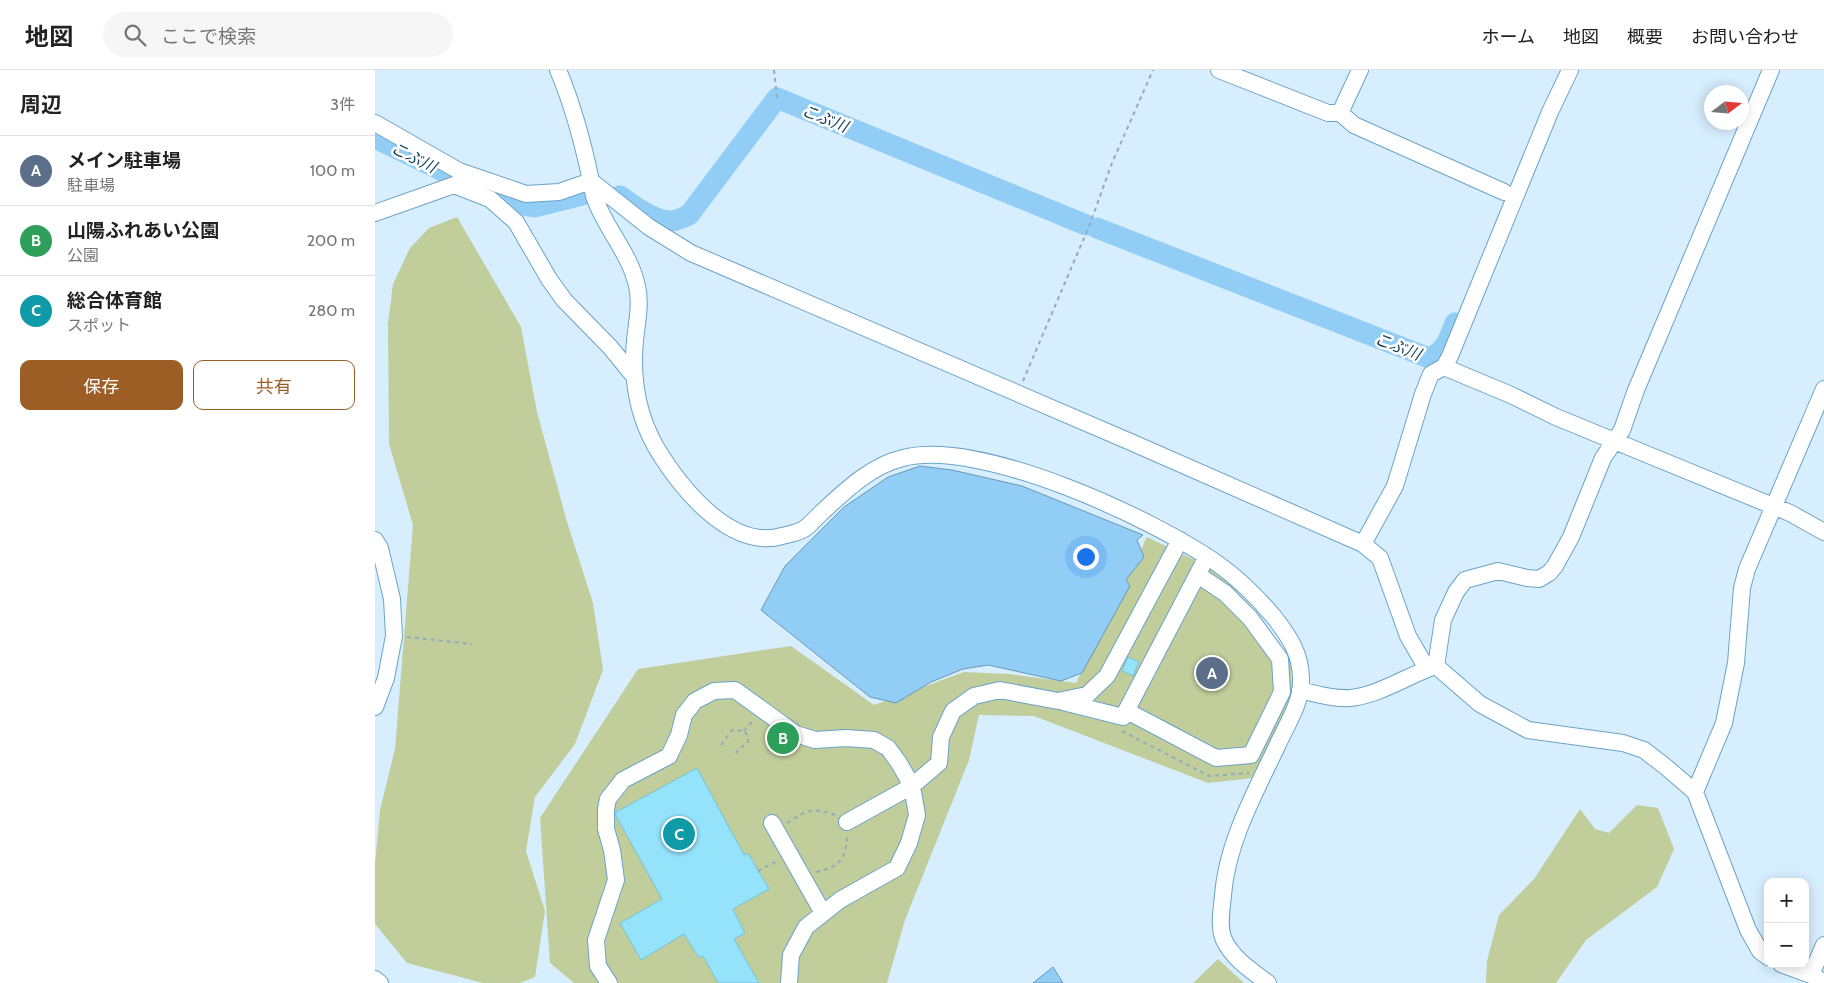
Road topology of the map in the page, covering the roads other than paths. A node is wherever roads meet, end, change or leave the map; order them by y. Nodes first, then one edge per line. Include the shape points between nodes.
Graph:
1 (558, 70) edge
2 (1219, 70) edge
3 (1360, 70) edge
4 (1570, 70) edge
5 (1771, 70) edge
6 (1340, 113) junction
7 (375, 123) edge
8 (457, 178) junction
9 (591, 181) junction
10 (1504, 192) dead end
11 (375, 213) edge
12 (1444, 367) junction
13 (633, 375) junction
14 (1824, 389) edge
15 (1613, 441) junction
16 (1775, 507) junction
17 (1824, 532) edge
18 (375, 540) edge
19 (1180, 540) junction
20 (1363, 544) junction
21 (1207, 557) junction
22 (1198, 574) junction
23 (1432, 668) junction
24 (1300, 690) junction
25 (1059, 701) junction
26 (375, 707) edge
27 (1127, 711) junction
28 (1251, 755) junction
29 (1266, 769) junction
30 (912, 786) junction
31 (1695, 792) junction
32 (847, 822) road end
33 (774, 826) road end
34 (823, 913) junction
35 (1824, 945) edge
36 (1764, 954) edge
37 (1791, 968) edge
38 (375, 979) edge
39 (1817, 979) edge
40 (380, 983) edge
41 (609, 983) edge
42 (789, 983) edge
43 (1268, 983) edge

1 - 9 street
2 - 6 street via 1329,113
3 - 6 street
4 - 12 street
5 - 15 street via 1622,430
6 - 10 street via 1354,125
7 - 8 street
8 - 9 street via 526,194 559,192
8 - 11 street
8 - 13 street via 516,222 563,300
9 - 13 street via 595,198 637,287 639,308
9 - 20 street via 649,227 691,253
12 - 15 street
12 - 20 street via 1431,374 1395,486
13 - 19 street via 642,417 659,453 682,486 708,512 729,527 752,537 770,540 803,530 875,469 901,458 925,454 1005,466 1076,490
14 - 16 street
15 - 16 street
15 - 23 street via 1555,566 1539,579 1499,571 1465,580 1443,620
16 - 17 street
16 - 31 street via 1747,568 1742,588 1736,663 1724,723
18 - 26 street via 393,598 394,636 386,678
19 - 21 street
19 - 25 street via 1107,676 1087,695
20 - 23 street via 1380,558 1408,636
21 - 22 street
21 - 24 street via 1248,589 1294,644 1301,667
22 - 27 street
22 - 28 street via 1225,593 1250,618 1280,659 1282,692
23 - 24 street via 1362,696 1326,696
23 - 31 street via 1480,704 1528,730 1623,743 1643,750
24 - 29 street
25 - 27 street via 1123,717
25 - 30 street via 1000,690 974,696 953,712 941,737 939,763
27 - 28 street via 1216,758
28 - 29 street
29 - 43 street via 1232,850 1224,882 1221,916 1223,938 1236,958
30 - 32 street
30 - 34 street via 917,815 897,868
30 - 41 street via 888,748 874,740 815,740 796,734 735,690 714,691 695,701 684,715 669,756 623,780 608,799 606,829 617,880 596,940 598,966
31 - 36 street via 1748,930
33 - 34 street
34 - 42 street via 806,927 791,955
35 - 39 street
37 - 39 street
38 - 40 street

